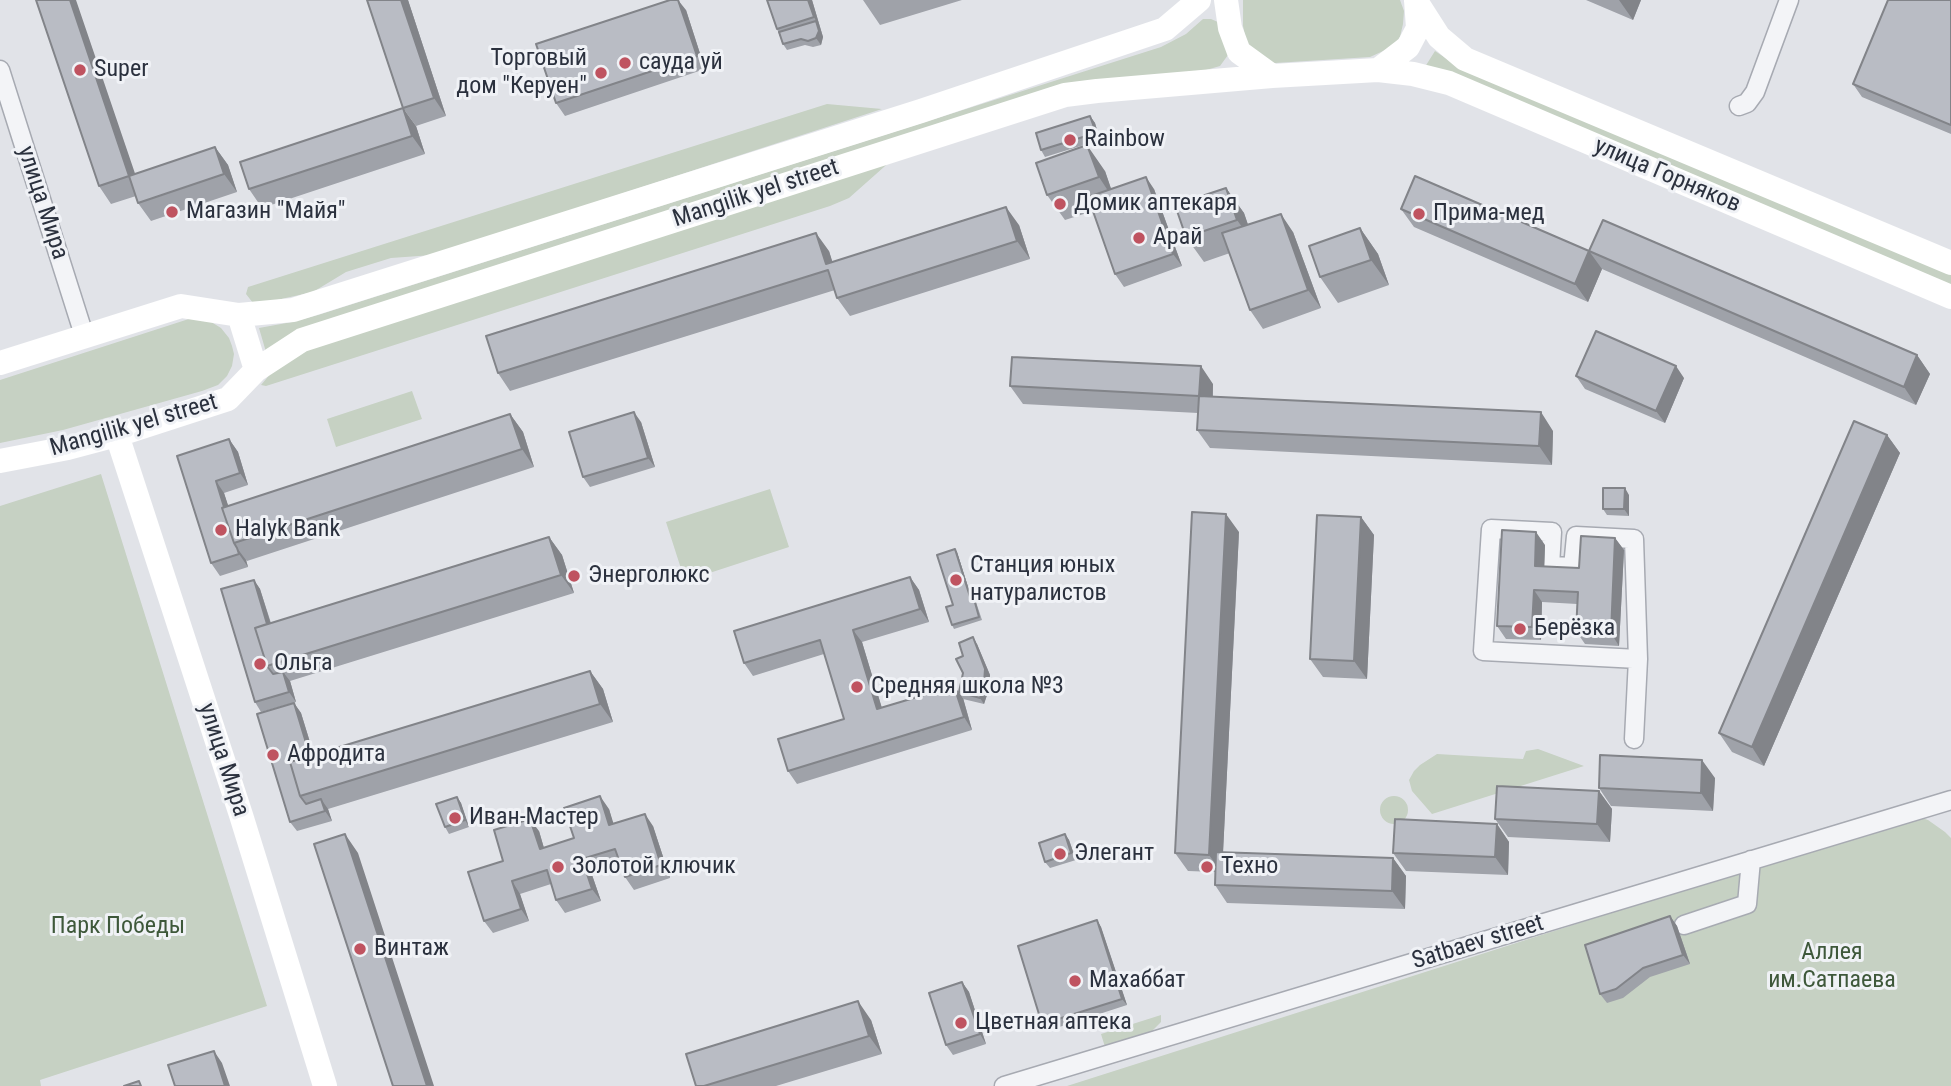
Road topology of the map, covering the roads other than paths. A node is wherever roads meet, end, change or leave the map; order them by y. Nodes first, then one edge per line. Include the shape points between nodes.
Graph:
1 (1199, 0) edge
2 (1226, 0) edge
3 (1788, 0) edge
4 (1416, 1) edge
5 (0, 70) edge
6 (1378, 70) junction
7 (1272, 76) junction
8 (1739, 106) dead end
9 (1951, 263) edge
10 (1951, 297) edge
11 (239, 315) junction
12 (85, 335) junction
13 (0, 363) edge
14 (256, 370) junction
15 (117, 435) junction
16 (0, 461) edge
17 (1639, 659) junction
18 (1634, 739) dead end
19 (1951, 800) edge
20 (1751, 860) junction
21 (1684, 925) dead end
22 (325, 1086) edge
23 (1004, 1086) edge

1 - 11 street, Mangilik yel street via 1165,29 932,107 293,310
2 - 7 street via 1239,52
3 - 8 street via 1755,92
4 - 6 street via 1419,28 1408,47
4 - 9 street, улица Горняков via 1439,37 1465,59
5 - 12 street, улица Мира
6 - 7 street, Mangilik yel street
6 - 10 street, улица Горняков via 1449,83
7 - 14 street, Mangilik yel street via 1065,96 302,340
11 - 12 street, Mangilik yel street via 181,306
11 - 14 street
12 - 13 street, Mangilik yel street
14 - 15 street, Mangilik yel street via 228,398
15 - 16 street, Mangilik yel street
15 - 22 street, улица Мира
17 - 17 street via 1483,650 1491,529 1552,532 1550,566 1573,567 1576,536 1634,539
17 - 18 street
19 - 20 street, Satbaev street
20 - 21 street via 1747,904
20 - 23 street, Satbaev street

